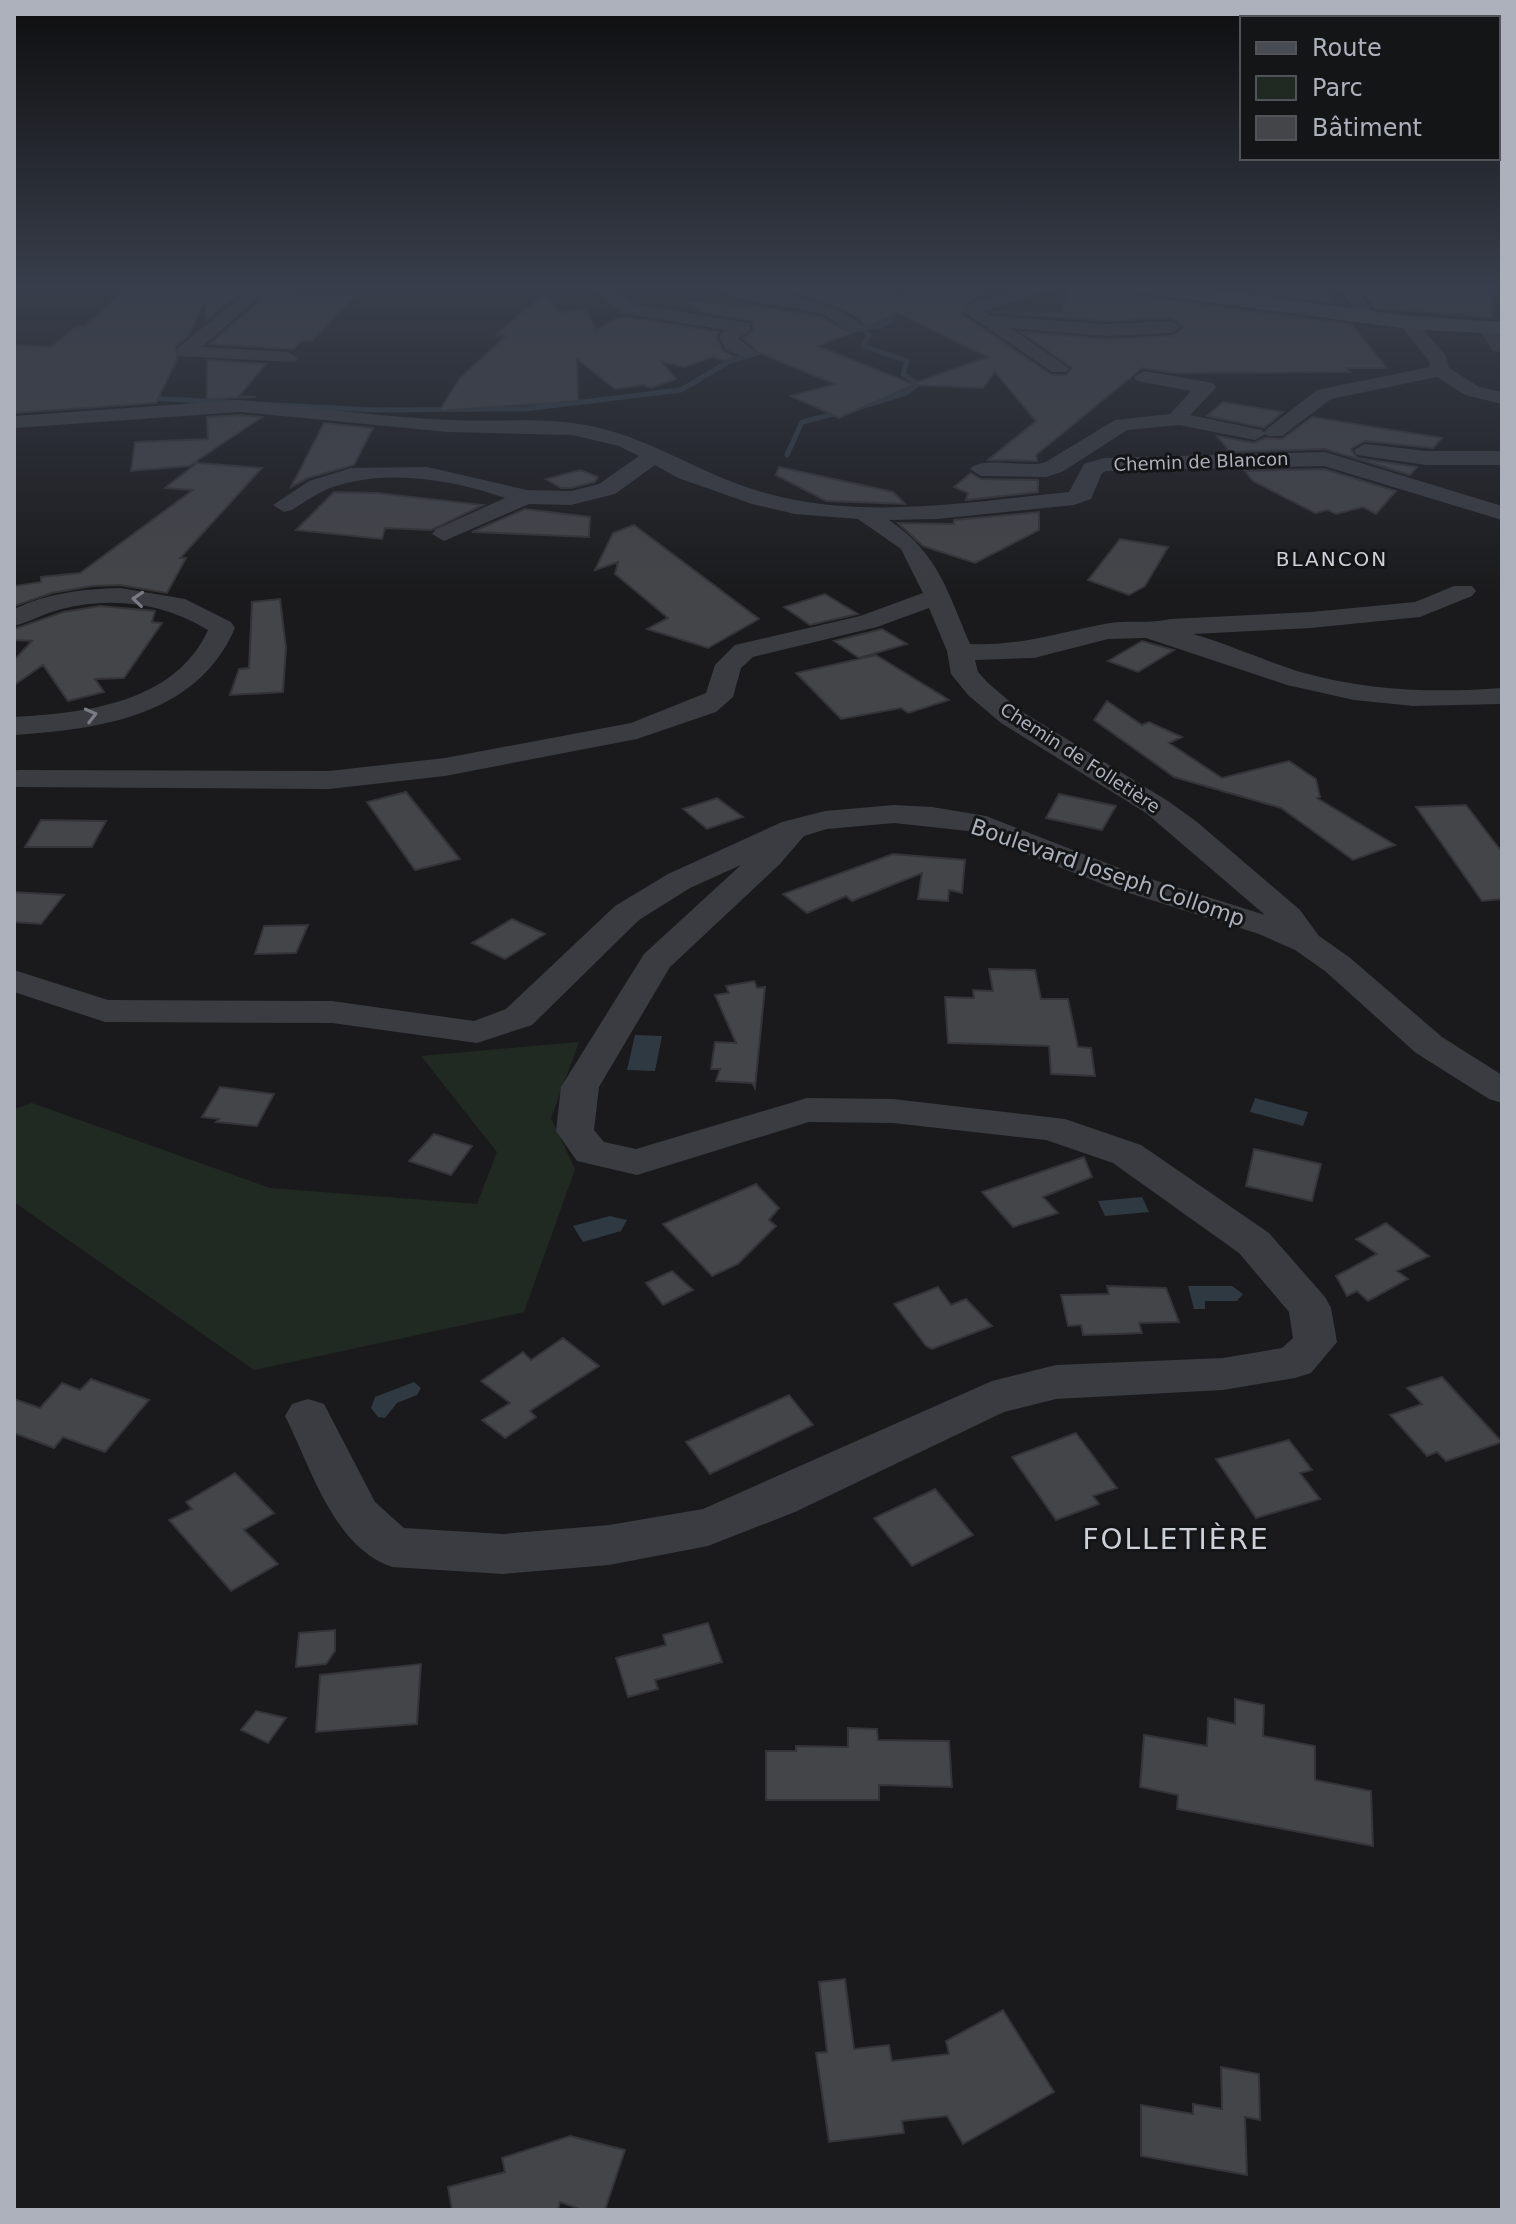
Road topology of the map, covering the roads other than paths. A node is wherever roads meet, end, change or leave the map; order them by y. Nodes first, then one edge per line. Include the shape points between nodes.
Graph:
1 (1204, 389) edge
2 (1350, 389) edge
3 (1468, 389) edge
4 (1502, 398) edge
5 (1179, 419) junction
6 (14, 422) edge
7 (1271, 435) junction
8 (656, 454) junction
9 (1502, 458) edge
10 (981, 469) dead end
11 (525, 497) junction
12 (284, 505) dead end
13 (864, 513) junction
14 (1502, 513) edge
15 (444, 534) dead end
16 (1463, 591) dead end
17 (938, 596) junction
18 (14, 618) edge
19 (1144, 629) junction
20 (960, 651) junction
21 (1502, 696) edge
22 (14, 726) edge
23 (18, 779) dead end
24 (793, 829) junction
25 (1307, 943) junction
26 (14, 980) edge
27 (1502, 1091) edge
28 (308, 1416) dead end

1 - 5 street
2 - 7 street via 1324,394
3 - 4 street
5 - 7 street
5 - 10 street via 1122,424 1038,472
6 - 8 street, Chemin de Folletière via 240,406 448,426 572,429
7 - 9 street via 1426,458
8 - 11 street via 592,494
8 - 13 street, Chemin de Folletière via 686,473 760,499
11 - 12 street via 498,487 398,473 327,481
11 - 15 street
13 - 14 street, Chemin de Blancon via 937,512 1074,498 1083,494 1092,469 1104,465 1325,459
13 - 17 street, Chemin de Folletière via 909,544
16 - 19 street via 1420,609
17 - 20 street, Chemin de Folletière
17 - 23 street via 868,622 744,651 728,665 719,697 706,706 637,730 575,743 445,767 329,780
22 -> 18 street via 78,719 165,694 194,677 217,650 222,628 203,613 139,598 54,603
19 - 20 street via 1105,632 1042,649
19 - 21 street via 1316,685 1416,700
20 - 25 street, Chemin de Folletière via 965,674 1011,717 1186,829 1288,917
24 - 25 street, Boulevard Joseph Collomp via 825,820 894,814 975,823
24 - 26 street, Boulevard Joseph Collomp via 679,881 627,913 519,1017 477,1032 332,1012 105,1011
24 - 28 street via 656,961 611,1031 580,1087 575,1131 591,1152 637,1162 807,1110 893,1111 1051,1128 1127,1154 1254,1243 1310,1308 1315,1342 1295,1362 1223,1374 1056,1382 992,1398 708,1527 609,1545 503,1554 392,1547 358,1515
25 - 27 street, Boulevard Joseph Collomp via 1429,1045

